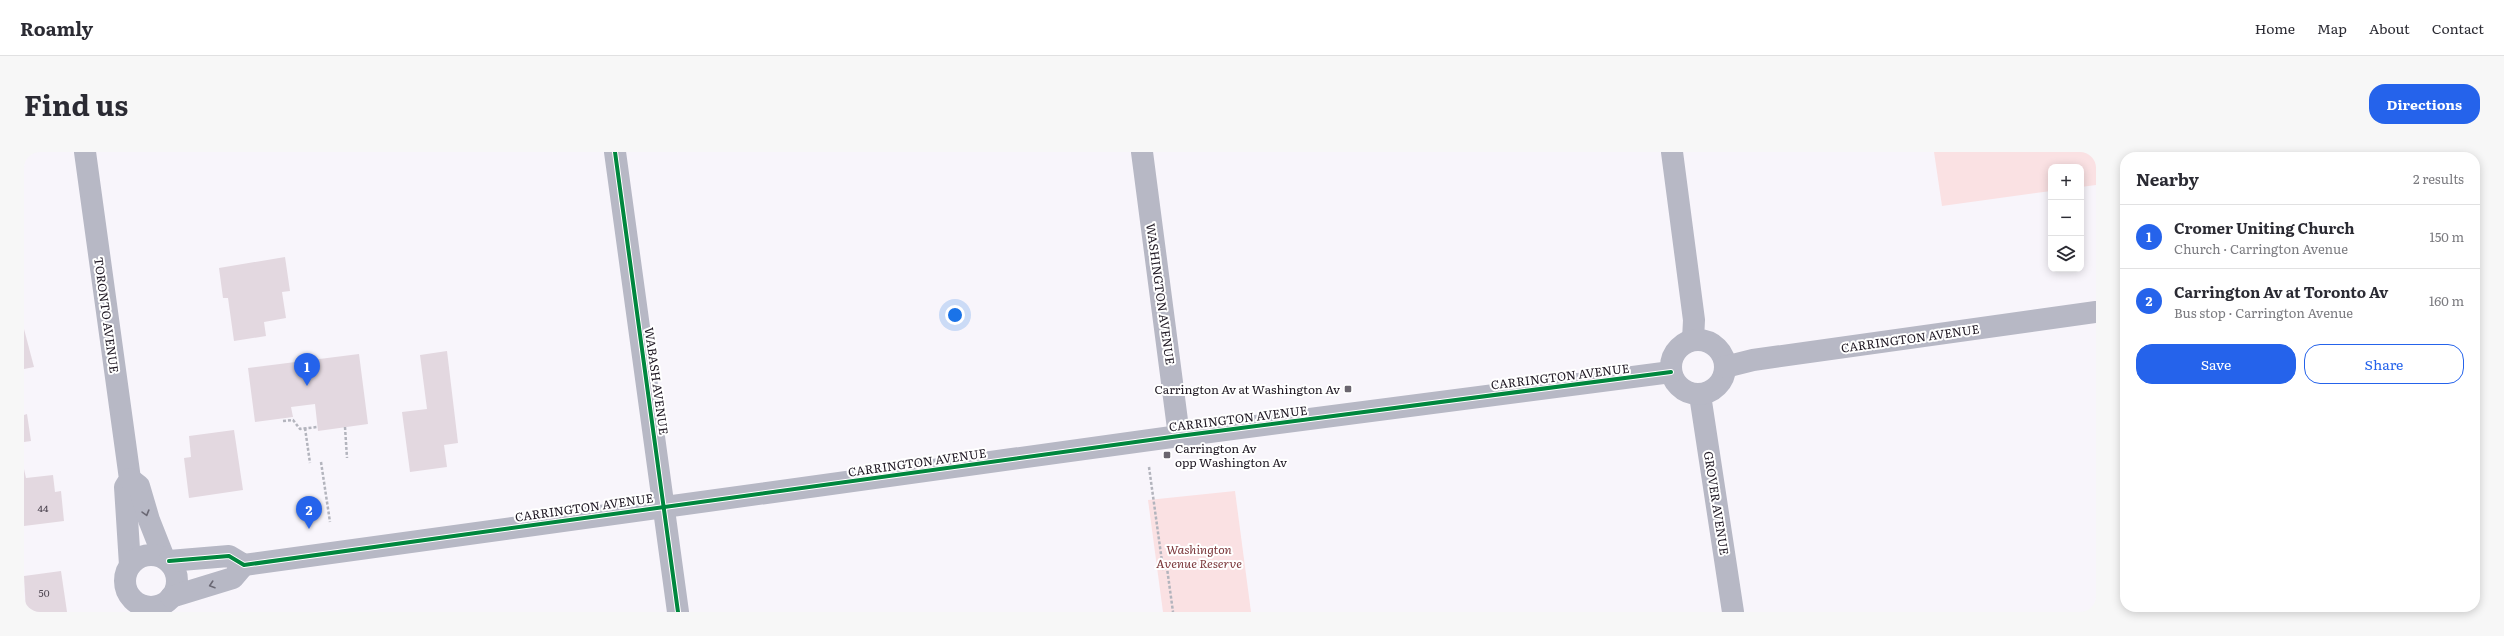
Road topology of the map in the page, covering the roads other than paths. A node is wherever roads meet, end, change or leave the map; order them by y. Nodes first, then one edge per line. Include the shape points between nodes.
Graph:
1 (85, 152) edge
2 (616, 152) edge
3 (1142, 152) edge
4 (1672, 152) edge
5 (2096, 312) edge
6 (1693, 340) junction
7 (1725, 367) junction
8 (1670, 372) junction
9 (1700, 395) junction
10 (1179, 436) junction
11 (130, 479) junction
12 (664, 506) junction
13 (167, 559) junction
14 (130, 565) junction
15 (244, 565) junction
16 (168, 604) edge
17 (134, 606) edge
18 (678, 612) edge
19 (1733, 612) edge

1 - 11 street, TORONTO AVENUE
2 - 12 street, WABASH AVENUE
3 - 10 street, WASHINGTON AVENUE
4 - 6 street via 1694,320
5 - 7 street, CARRINGTON AVENUE via 1753,360
6 - 7 street via 1712,343 1719,349
6 - 8 street via 1685,342 1673,354
7 - 9 street via 1724,375 1715,388
8 - 9 street via 1684,391
8 - 10 street, CARRINGTON AVENUE
9 - 19 street, GROVER AVENUE
10 - 12 street, CARRINGTON AVENUE
11 -> 13 street, TORONTO AVENUE via 139,486 149,520
11 - 14 street, TORONTO AVENUE via 125,487
12 - 15 street, CARRINGTON AVENUE
12 - 18 street, WABASH AVENUE
13 - 14 street via 155,554 145,555 136,558
13 - 15 street via 229,556
13 - 16 street via 176,570 177,582
14 - 17 street via 125,572 125,585
15 -> 16 street via 233,578
16 - 17 street

